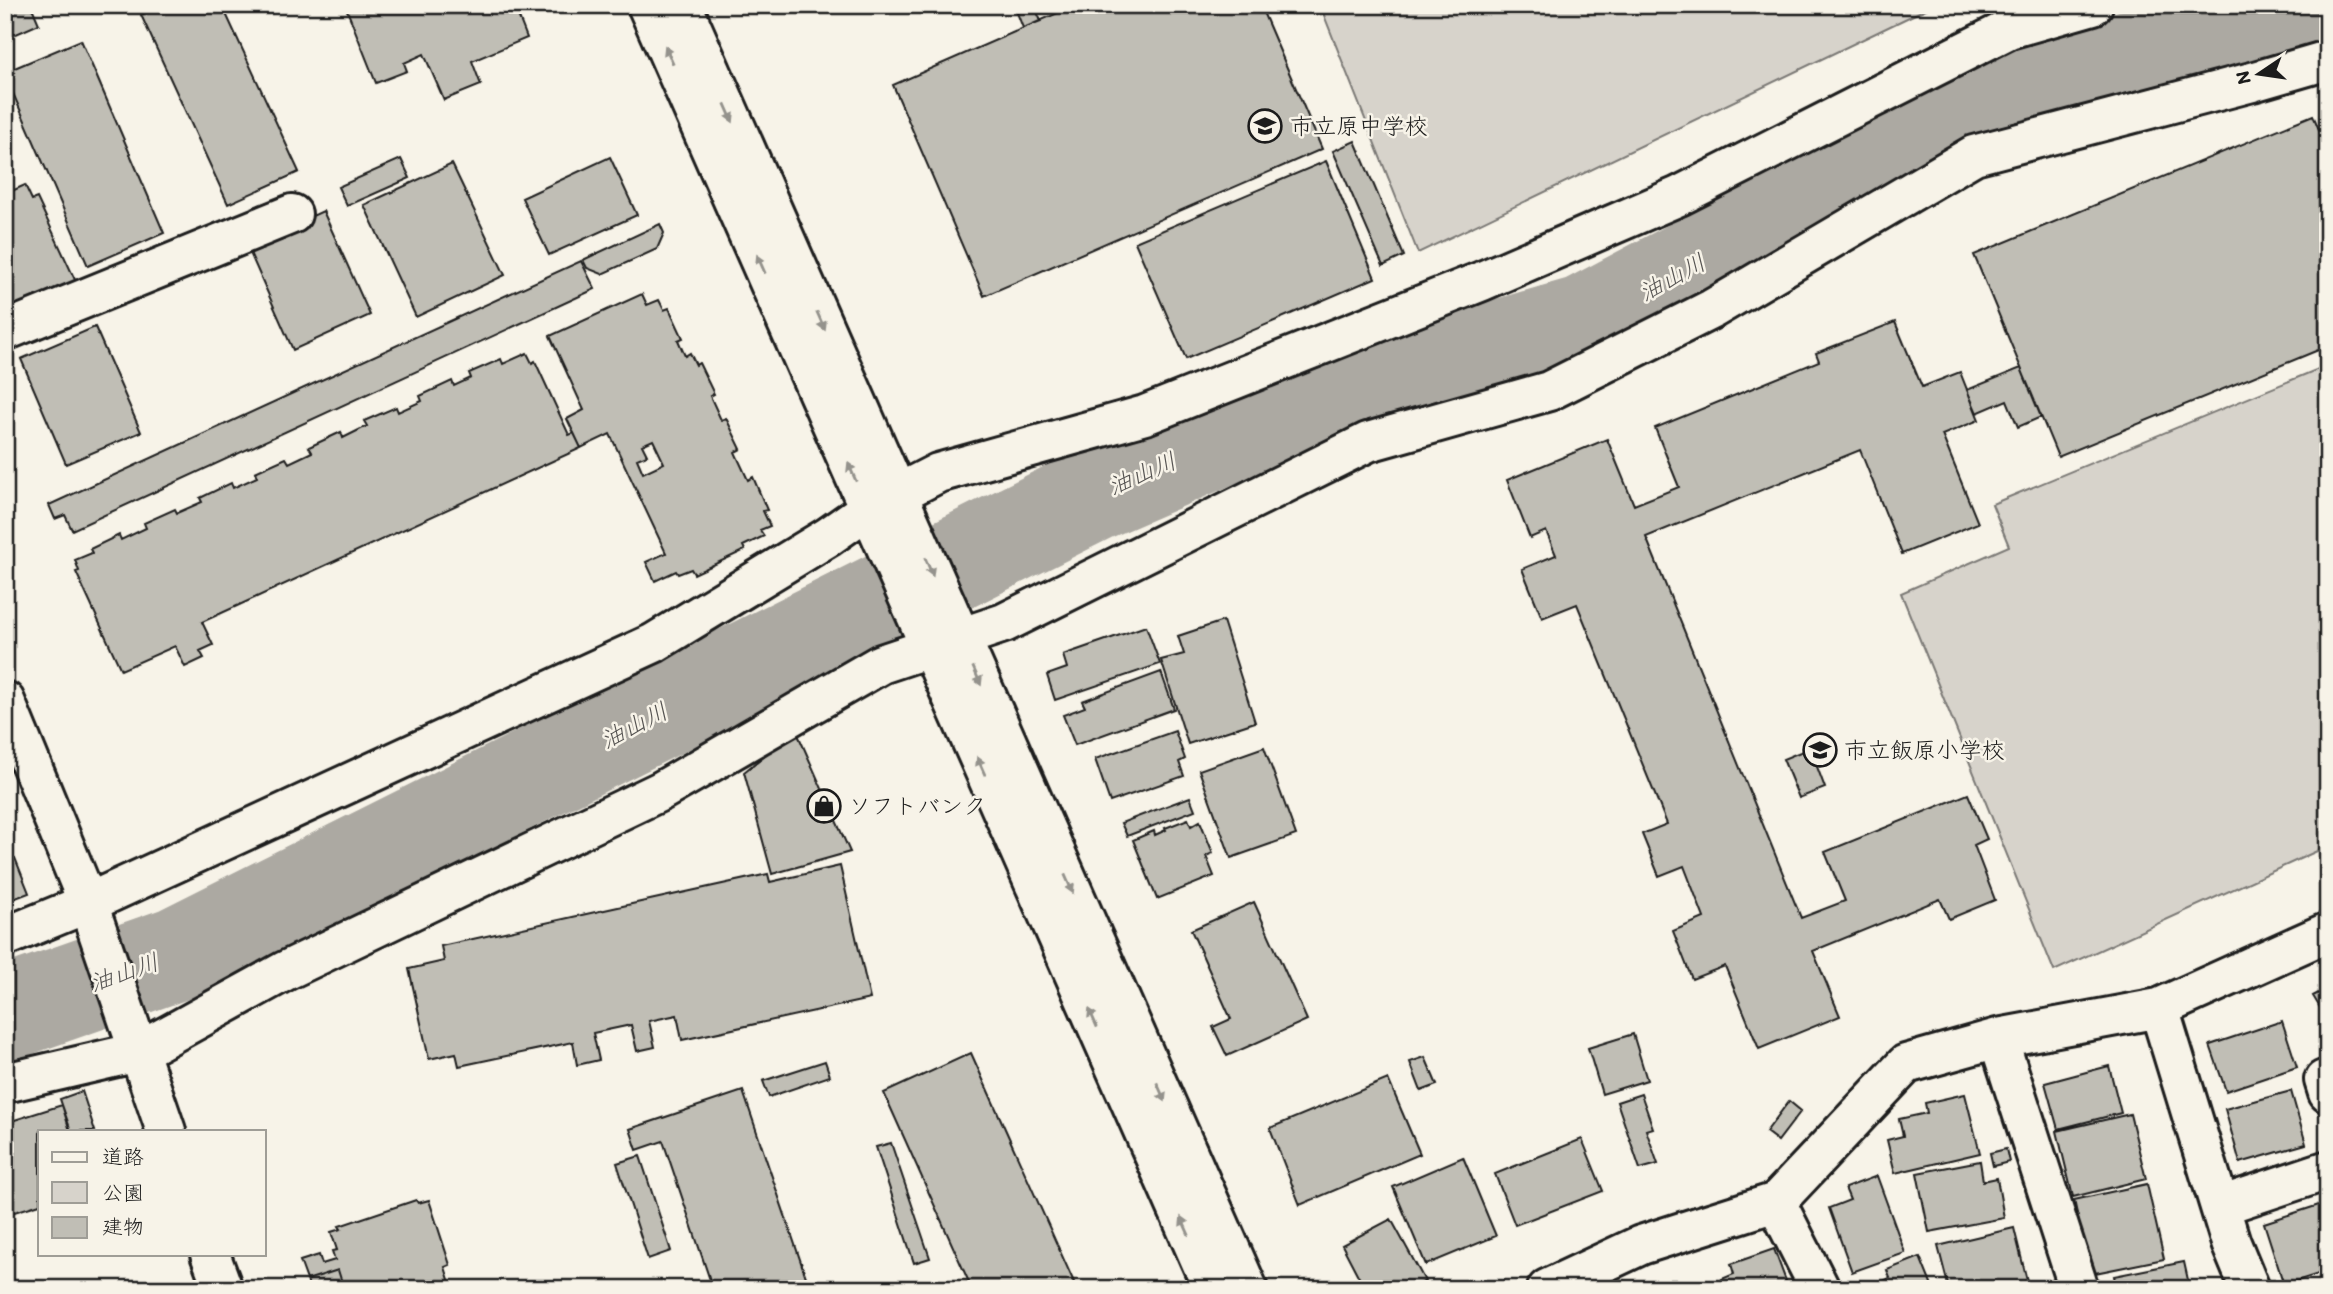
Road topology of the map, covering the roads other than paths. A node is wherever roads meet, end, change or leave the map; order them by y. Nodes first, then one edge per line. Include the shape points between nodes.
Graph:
1 (647, 5) edge
2 (682, 5) edge
3 (2094, 5) edge
4 (2328, 60) edge
5 (292, 214) dead end
6 (5, 331) edge
7 (888, 514) junction
8 (939, 631) junction
9 (5, 701) edge
10 (88, 903) junction
11 (2328, 932) edge
12 (5, 937) edge
13 (2159, 1009) junction
14 (1998, 1038) junction
15 (138, 1052) junction
16 (5, 1083) edge
17 (166, 1130) edge
18 (2328, 1170) edge
19 (1776, 1202) junction
20 (2220, 1206) junction
21 (211, 1256) edge
22 (1609, 1276) edge
23 (223, 1289) edge
24 (1213, 1289) edge
25 (1248, 1289) edge
26 (1547, 1289) edge
27 (1820, 1289) edge
28 (2078, 1289) edge
29 (2250, 1289) edge

7 -> 1 street
2 -> 7 street
3 - 7 street via 2009,29 1679,196 1482,281 1145,415 937,472
4 - 8 street via 1974,155 1712,309 1549,391 1368,442 1004,623
5 - 6 street
7 - 8 street
7 - 10 street via 828,537 654,643
8 - 15 street via 662,791 285,971
24 -> 8 street
8 -> 25 street
9 - 10 street
10 - 12 street
10 - 15 street
11 - 13 street
13 - 14 street
13 - 20 street
14 - 19 street via 1906,1064
14 - 28 street
15 - 16 street
15 - 17 street
18 - 20 street
19 - 22 street via 1640,1245
19 - 27 street
20 - 29 street
21 - 23 street
22 - 26 street

